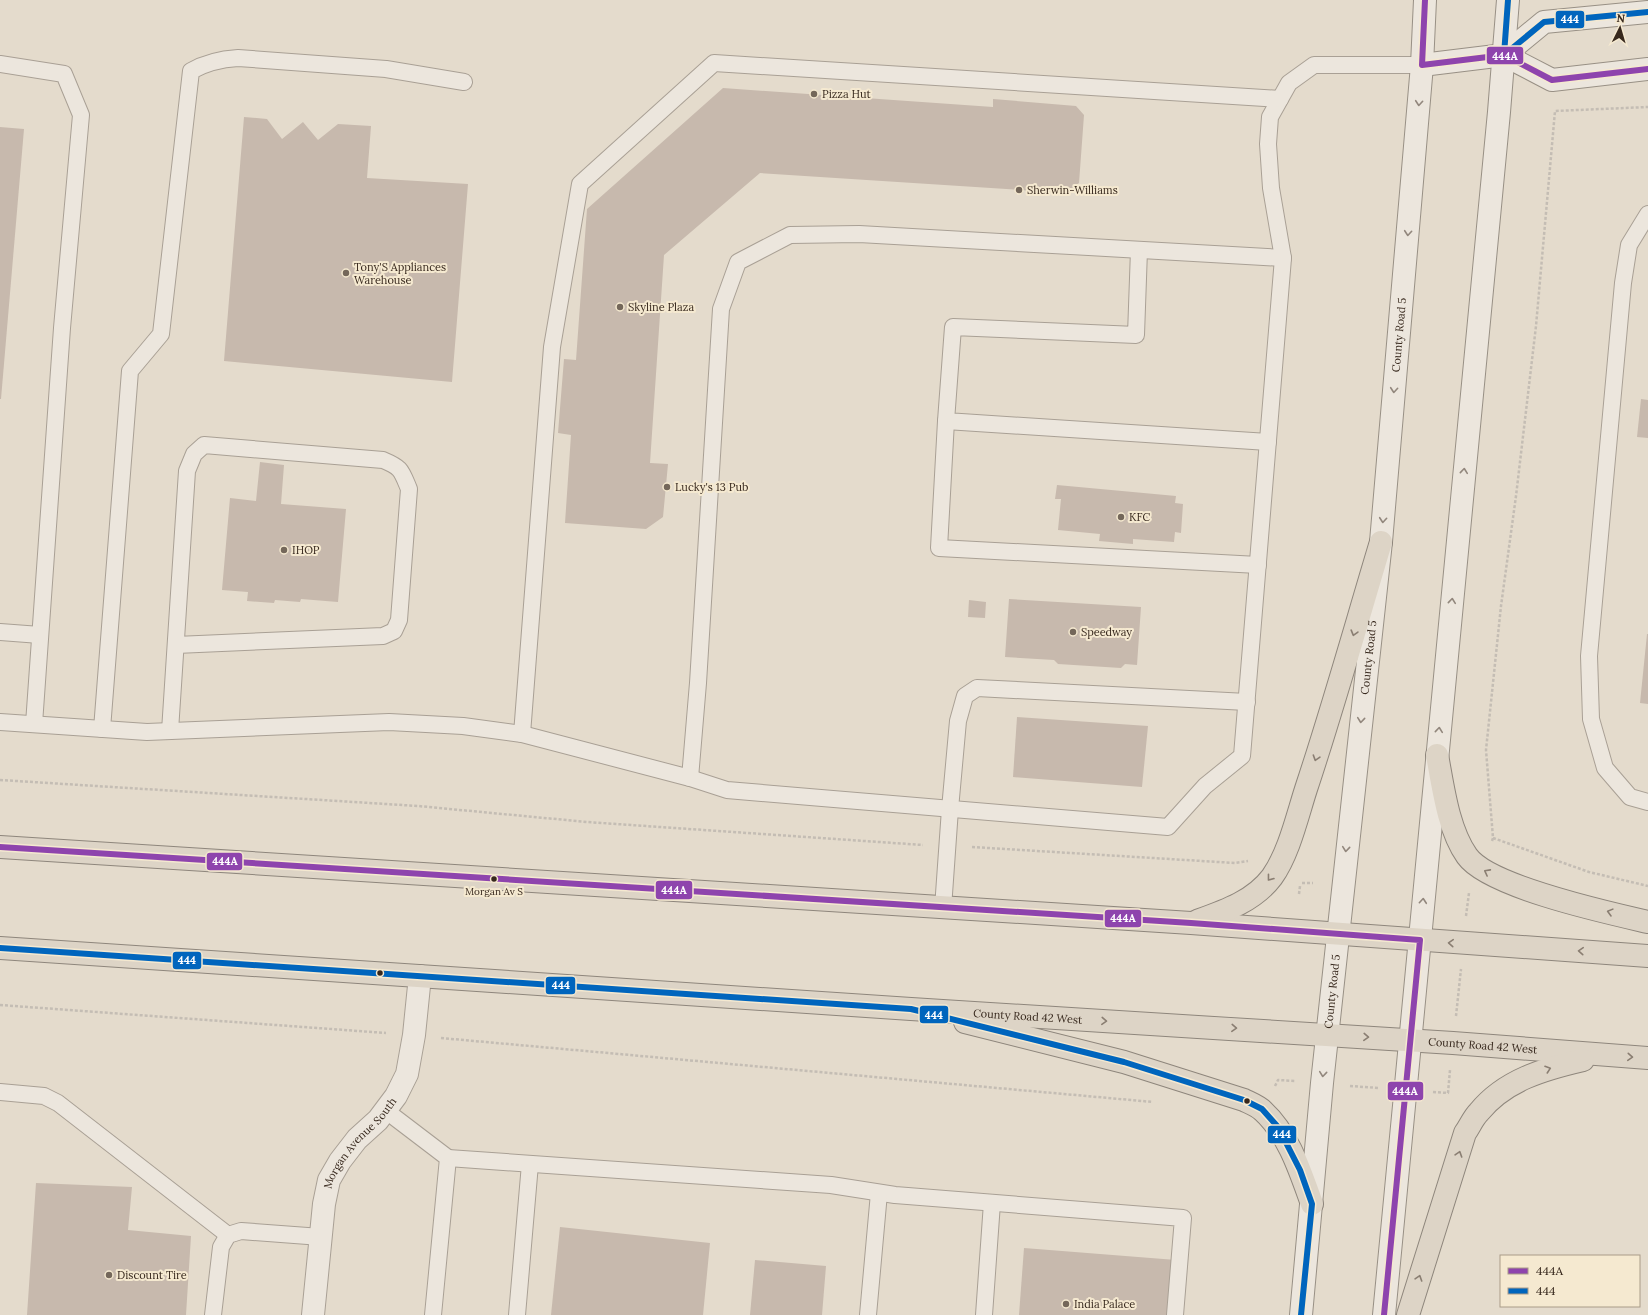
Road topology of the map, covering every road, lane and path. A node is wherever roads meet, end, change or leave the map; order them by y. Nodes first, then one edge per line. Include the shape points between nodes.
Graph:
1 (1425, 0) edge
2 (1508, 0) edge
3 (1648, 12) edge
4 (1504, 56) junction
5 (0, 64) edge
6 (1422, 64) junction
7 (1648, 68) edge
8 (464, 82) dead end
9 (1280, 99) junction
10 (1648, 107) edge
11 (1648, 214) edge
12 (1139, 250) junction
13 (1283, 258) junction
14 (946, 421) junction
15 (1268, 442) junction
16 (1381, 542) junction
17 (1258, 565) junction
18 (0, 632) edge
19 (40, 635) junction
20 (176, 645) junction
21 (1247, 702) junction
22 (0, 722) edge
23 (34, 724) junction
24 (102, 729) junction
25 (170, 731) junction
26 (522, 734) junction
27 (1437, 755) junction
28 (690, 778) junction
29 (0, 780) edge
30 (1648, 802) edge
31 (950, 809) junction
32 (1493, 838) junction
33 (948, 846) junction
34 (0, 847) edge
35 (133, 856) junction
36 (1255, 859) dead end
37 (0, 860) edge
38 (1480, 869) junction
39 (1648, 886) edge
40 (944, 908) junction
41 (1648, 922) edge
42 (1192, 923) junction
43 (1339, 934) junction
44 (1420, 940) junction
45 (1463, 944) junction
46 (0, 948) edge
47 (1648, 956) edge
48 (420, 976) junction
49 (0, 1005) edge
50 (911, 1009) junction
51 (414, 1035) junction
52 (1327, 1035) junction
53 (1410, 1040) junction
54 (1454, 1042) junction
55 (1602, 1055) junction
56 (1648, 1058) edge
57 (1322, 1083) junction
58 (1405, 1090) junction
59 (0, 1092) edge
60 (1153, 1102) dead end
61 (1262, 1109) junction
62 (385, 1110) junction
63 (448, 1158) junction
64 (530, 1164) junction
65 (879, 1192) junction
66 (992, 1203) junction
67 (1312, 1204) junction
68 (228, 1236) junction
69 (321, 1237) junction
70 (213, 1315) edge
71 (313, 1315) edge
72 (433, 1315) edge
73 (517, 1315) edge
74 (868, 1315) edge
75 (984, 1315) edge
76 (1175, 1315) edge
77 (1301, 1315) edge
78 (1384, 1315) edge
79 (1408, 1315) edge

1 - 6 main road, County Road 5
2 - 4 main road
3 - 4 main road via 1544,22
4 - 6 main road
4 - 7 main road via 1552,80
27 -> 4 main road
5 - 19 lane via 64,74 81,114 62,328
6 - 9 lane via 1314,65 1289,83
6 -> 16 main road, County Road 5
8 - 24 lane via 386,69 238,58 199,66 191,71 161,334 130,371
9 - 13 lane via 1270,116 1268,144
9 - 26 lane via 714,63 580,184 552,347
10 - 32 path via 1556,111 1535,334 1486,750
11 - 30 lane via 1629,245 1623,283 1589,656 1591,719 1605,768 1630,797
12 - 13 lane
12 - 14 lane via 1136,335 953,327
12 - 28 lane via 859,234 790,235 738,262 720,309
13 - 15 lane
14 - 15 lane
14 - 17 lane via 939,548
15 - 17 lane
16 -> 42 highway via 1323,738 1284,856 1272,877 1244,902
16 -> 43 main road, County Road 5
17 - 21 lane
18 - 19 lane
19 - 23 lane
20 - 20 lane via 187,470 194,454 204,445 383,460 398,466 408,489 399,620 394,631 383,636
20 - 25 lane
21 - 31 lane via 1242,756 1205,786 1168,827
21 - 31 lane via 977,688 965,696 958,722
22 - 23 lane
23 - 24 lane
24 - 25 lane
25 - 26 lane via 389,722 463,726
26 - 28 lane
27 - 38 highway via 1448,808 1456,832 1468,856
44 -> 27 main road
28 - 31 lane via 727,790
29 - 33 path via 418,806 587,822
31 - 33 lane
32 - 38 path
32 - 39 path via 1589,872
33 - 36 path via 1236,863
33 - 40 lane
34 - 35 highway
35 - 37 highway
35 - 40 highway
41 -> 38 highway via 1541,894
38 - 45 path via 1469,893
40 - 42 highway
42 - 43 highway
43 - 44 highway
43 - 52 main road, County Road 5
45 -> 44 highway
44 - 53 main road
47 -> 45 highway
45 - 54 path
46 - 48 highway, County Road 42 West
48 - 50 highway, County Road 42 West
48 - 51 main road, Morgan Avenue South
49 - 51 path
50 -> 52 highway, County Road 42 West
50 - 61 highway via 1124,1062 1244,1100
51 - 60 path
51 - 62 main road, Morgan Avenue South via 406,1074 396,1096
52 -> 53 highway, County Road 42 West
52 -> 57 main road, County Road 5
53 - 54 highway, County Road 42 West
53 - 58 main road
54 - 55 highway, County Road 42 West
54 - 58 path via 1448,1093
55 -> 56 highway, County Road 42 West
79 -> 55 highway via 1465,1133 1478,1113 1504,1089 1523,1078 1551,1067
57 - 58 path
57 - 61 path via 1278,1080
57 - 67 main road, County Road 5
58 - 78 main road
59 - 68 lane via 44,1096 58,1104
61 - 67 highway via 1278,1127 1288,1145
62 - 63 lane
62 - 69 main road, Morgan Avenue South via 340,1160 329,1180
63 - 64 lane
63 - 72 lane
64 - 65 lane via 831,1185
64 - 73 lane
65 - 66 lane
65 - 74 lane
66 - 75 lane
66 - 76 lane via 1183,1218
67 - 77 main road, County Road 5
68 - 69 lane via 242,1231
68 - 70 lane via 221,1247
69 - 71 main road, Morgan Avenue South

